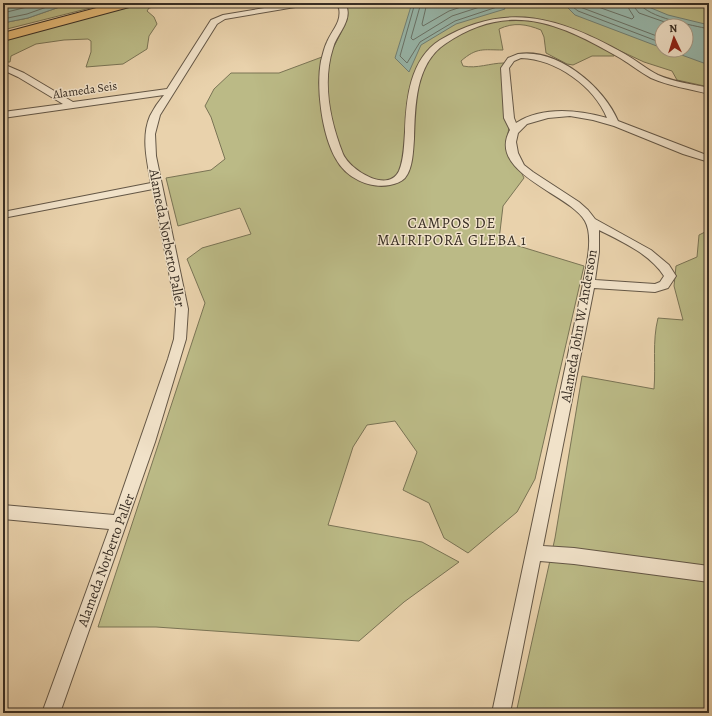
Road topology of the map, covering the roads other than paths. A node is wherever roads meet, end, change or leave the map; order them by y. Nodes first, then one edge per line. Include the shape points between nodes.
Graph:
1 (129, 3) edge
2 (307, 3) edge
3 (336, 3) edge
4 (3, 37) edge
5 (3, 67) edge
6 (170, 91) junction
7 (709, 91) edge
8 (70, 104) junction
9 (3, 115) edge
10 (614, 123) junction
11 (514, 128) junction
12 (709, 159) edge
13 (157, 184) junction
14 (3, 215) edge
15 (591, 221) junction
16 (589, 284) junction
17 (3, 512) edge
18 (119, 523) junction
19 (534, 553) junction
20 (709, 574) edge
21 (51, 713) edge
22 (501, 713) edge

1 - 4 main road
2 - 6 street, Alameda Norberto Paller via 229,16 214,22
3 - 7 street via 343,7 345,18 329,45 323,90 327,114 341,159 351,172 372,182 394,181 401,176 408,155 411,110 422,63 430,51 454,35 489,20 520,17 554,22 591,38 655,76
5 - 8 street
6 - 8 street, Alameda Seis
6 - 13 street, Alameda Norberto Paller via 152,124 150,134 151,156
8 - 9 street, Alameda Seis
10 - 11 street via 565,113 531,119
10 - 11 street via 599,96 572,74 546,59 525,56 512,58 505,68 509,118
10 - 12 street
11 - 15 street via 511,146 515,160 526,171 580,209
13 - 14 street
13 - 18 street, Alameda Norberto Paller via 182,309 180,339 148,442
15 - 16 street, Alameda John W. Anderson via 595,234
15 - 16 street via 656,260 668,270 670,276 664,285 655,288
16 - 19 street, Alameda John W. Anderson
17 - 18 street
18 - 21 street, Alameda Norberto Paller
19 - 20 street
19 - 22 street, Alameda John W. Anderson

